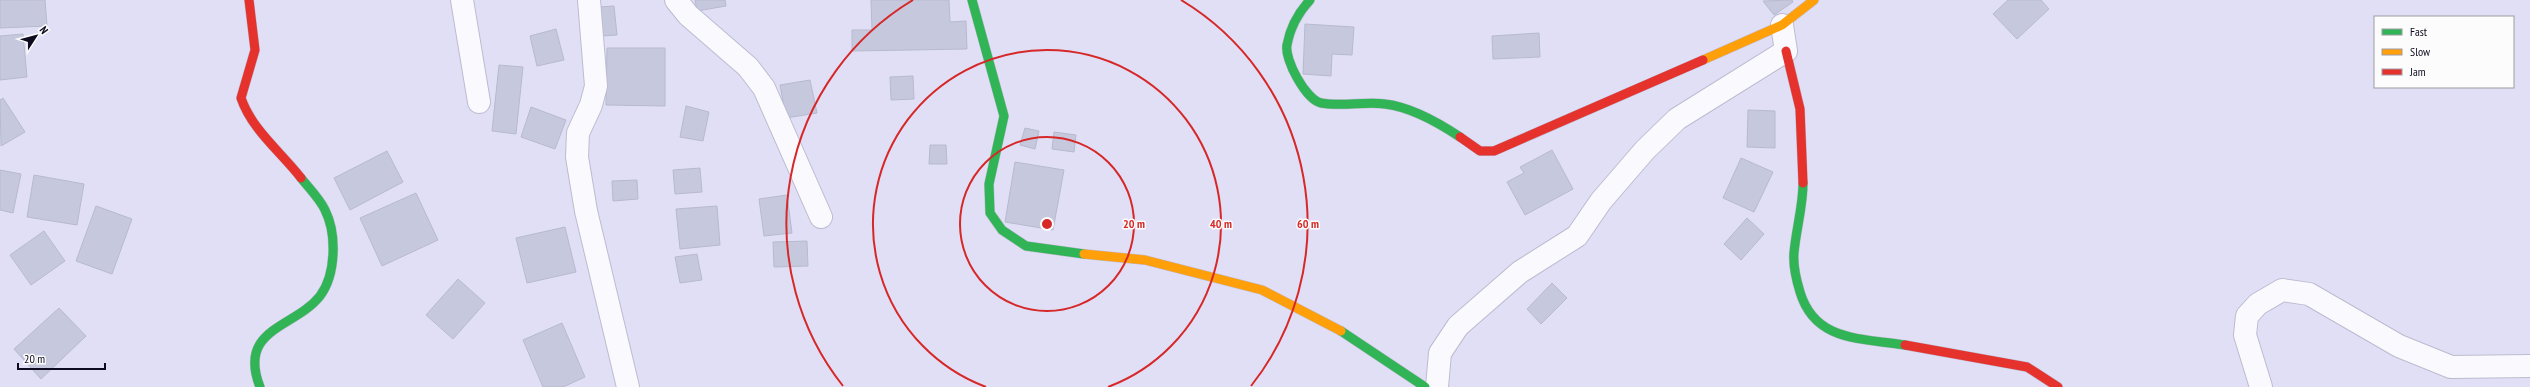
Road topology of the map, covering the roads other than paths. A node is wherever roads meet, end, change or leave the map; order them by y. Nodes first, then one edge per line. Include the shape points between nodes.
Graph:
1 (249, 0) edge
2 (462, 0) edge
3 (589, 0) edge
4 (676, 0) edge
5 (972, 0) edge
6 (1310, 0) edge
7 (1814, 0) edge
8 (1782, 25) junction
9 (1786, 51) junction
10 (479, 102) dead end
11 (821, 217) dead end
12 (2530, 366) edge
13 (260, 387) edge
14 (628, 387) edge
15 (1425, 387) edge
16 (1437, 387) edge
17 (2058, 387) edge
18 (2261, 387) edge

1 - 13 street via 254,50 241,98 244,107 253,124 285,157 325,210 332,246 330,273 320,296 265,336 254,372
2 - 10 street
3 - 14 street via 596,86 591,105 578,133 577,157 586,211
4 - 11 street via 688,15 748,68 764,88
5 - 15 street via 1004,116 989,184 990,213 1002,230 1026,246 1051,251 1145,260 1262,290 1323,320
6 - 8 street via 1297,15 1286,48 1296,77 1306,92 1320,103 1386,104 1411,112 1448,129 1480,152 1494,151
7 - 8 street
8 - 9 street
9 - 16 street via 1677,119 1630,167 1576,236 1520,272 1458,326 1440,353
9 - 17 street via 1800,110 1803,140 1803,194 1794,254 1796,279 1803,302 1815,321 1837,334 2027,367
12 - 18 street via 2451,367 2399,346 2309,294 2282,290 2258,304 2247,316 2245,335

